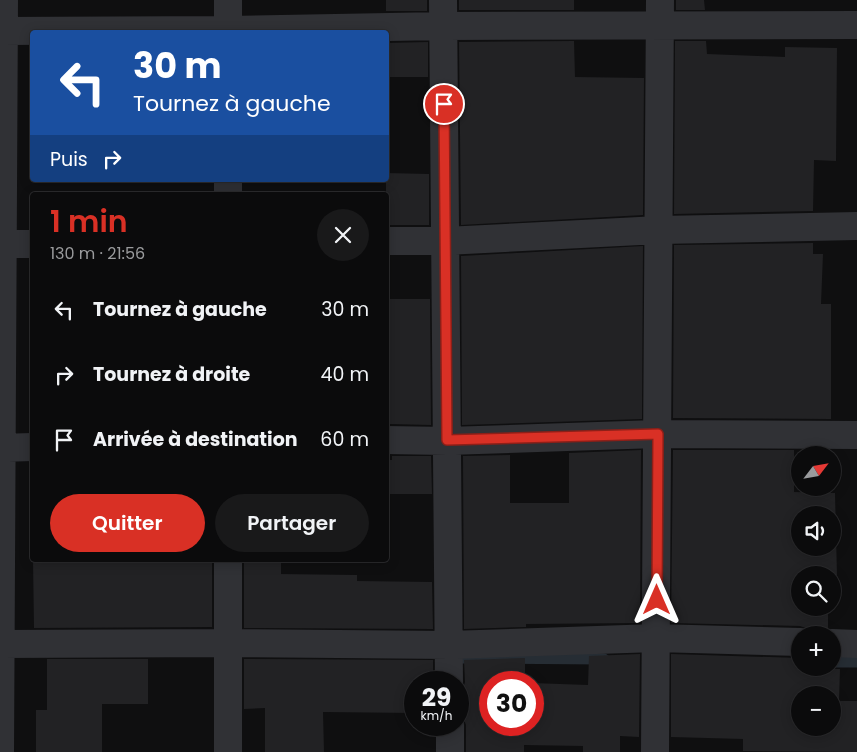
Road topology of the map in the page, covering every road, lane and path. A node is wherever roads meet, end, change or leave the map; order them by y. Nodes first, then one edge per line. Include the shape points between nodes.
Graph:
1 (4, 0) edge
2 (228, 0) edge
3 (443, 13) edge
4 (660, 13) edge
5 (857, 25) edge
6 (228, 30) edge
7 (240, 30) edge
8 (2, 31) edge
9 (30, 31) edge
10 (857, 226) edge
11 (659, 230) junction
12 (389, 241) edge
13 (445, 241) junction
14 (2, 244) edge
15 (30, 244) edge
16 (658, 434) junction
17 (857, 435) edge
18 (389, 440) edge
19 (447, 440) junction
20 (30, 447) edge
21 (1, 448) edge
22 (228, 562) edge
23 (656, 638) junction
24 (791, 642) edge
25 (228, 643) junction
26 (841, 643) edge
27 (0, 644) edge
28 (857, 644) edge
29 (449, 645) junction
30 (449, 671) edge
31 (450, 736) edge
32 (0, 752) edge
33 (228, 752) edge
34 (450, 752) edge
35 (655, 752) edge

1 - 8 street
2 - 6 street
3 - 4 street
3 - 7 street
3 - 13 street
4 - 5 street
4 - 11 street
8 - 9 street
8 - 14 street
10 - 11 street
11 - 13 street
11 - 16 street
12 - 13 street
13 - 19 street
14 - 15 street
14 - 21 street
16 - 17 street
16 - 19 street
16 - 23 street
18 - 19 street
19 - 29 street
20 - 21 street
21 - 27 street
22 - 25 street
23 - 24 street
23 - 29 street
23 - 35 street
25 - 27 street
25 - 29 street
25 - 33 street
26 - 28 street
27 - 32 street
29 - 30 street
31 - 34 street

